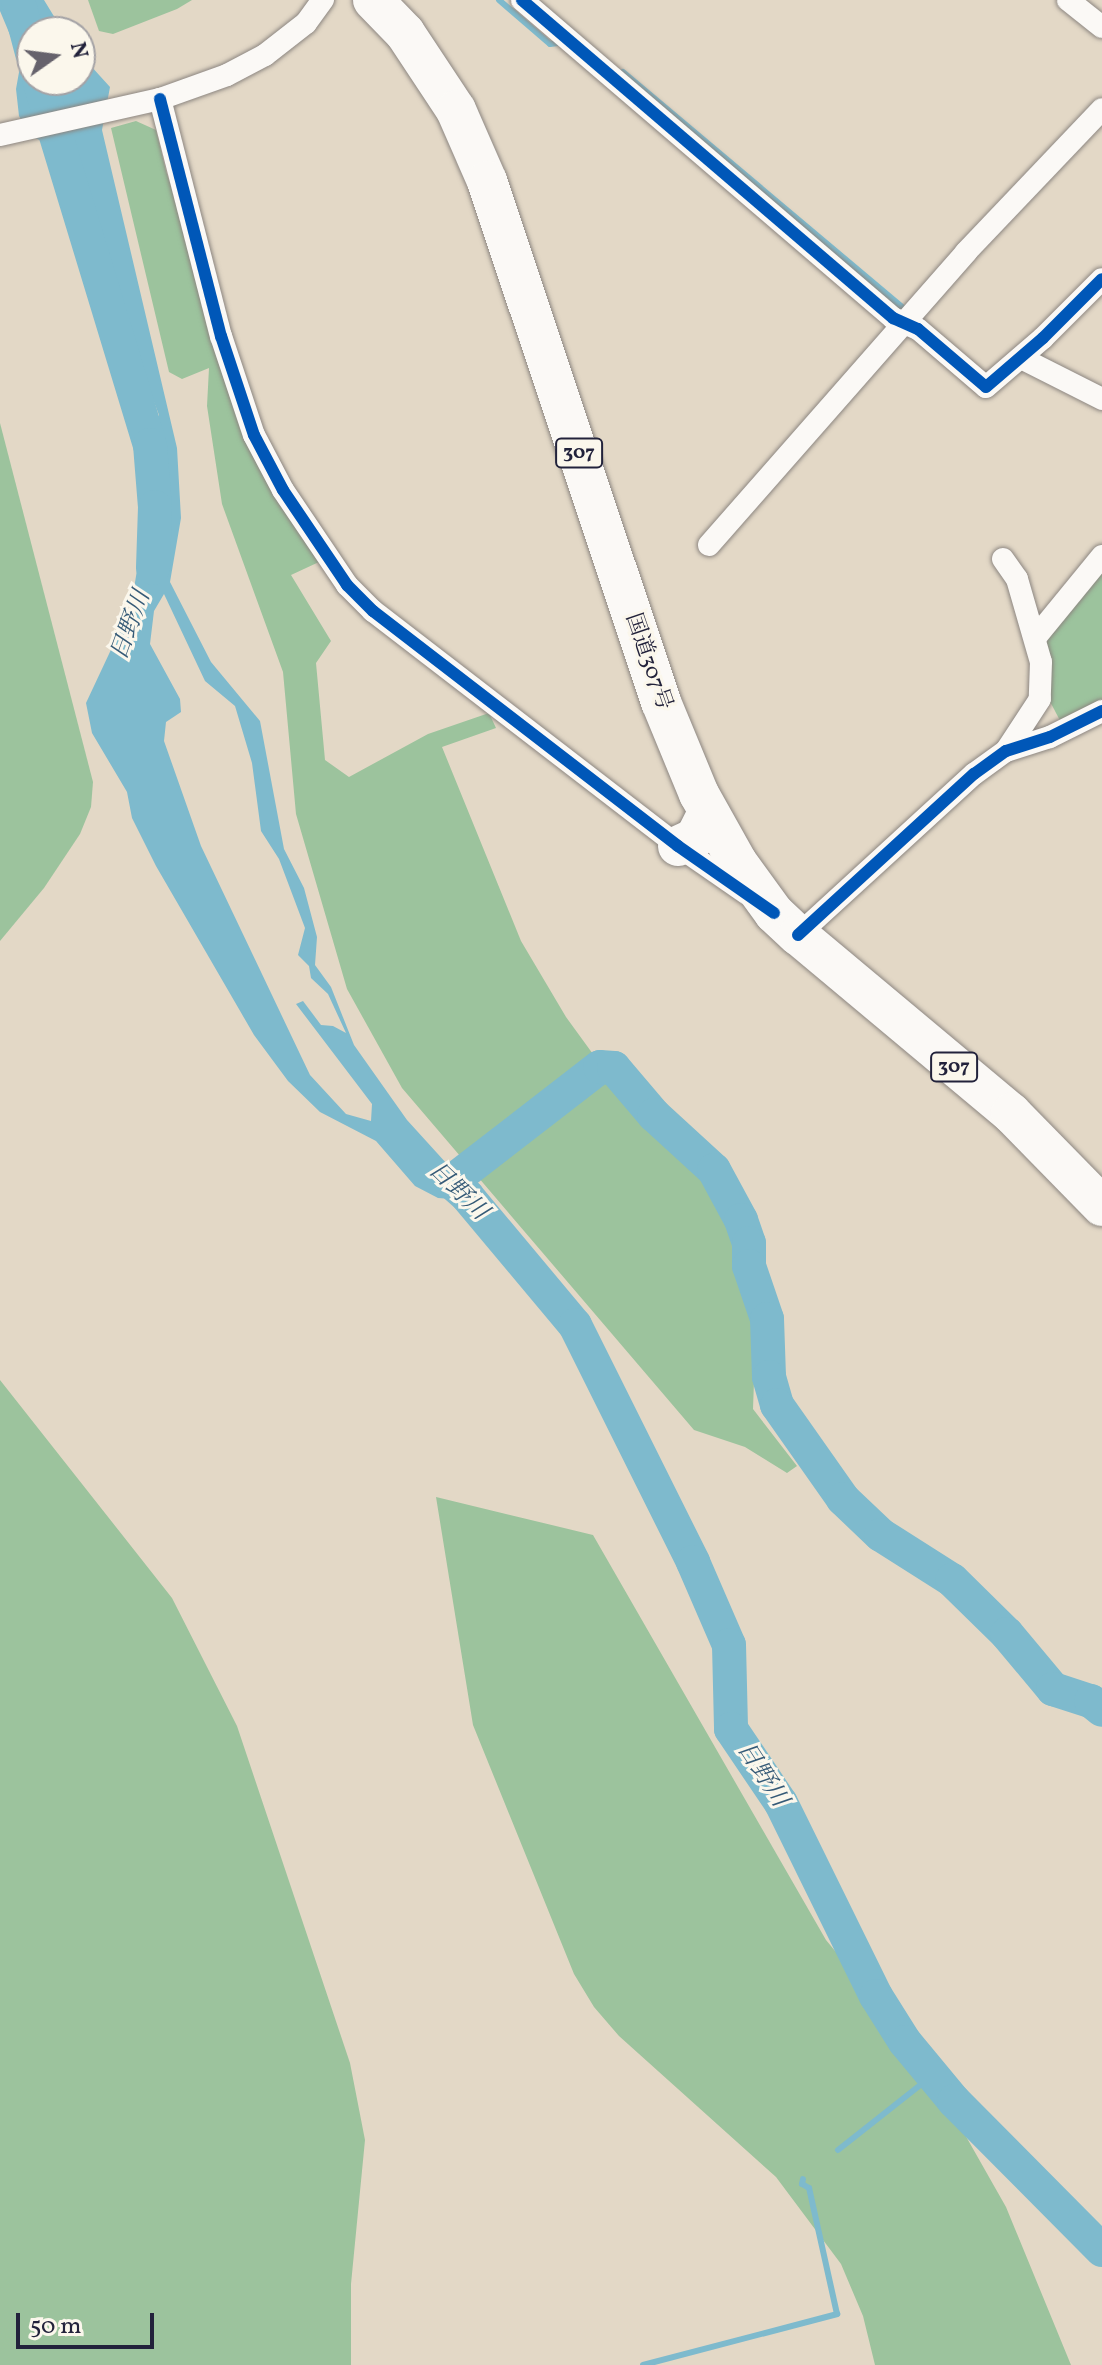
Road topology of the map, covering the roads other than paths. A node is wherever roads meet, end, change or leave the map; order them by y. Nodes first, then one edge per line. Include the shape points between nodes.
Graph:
1 (323, 0) edge
2 (373, 0) edge
3 (522, 0) edge
4 (1068, 0) edge
5 (1102, 27) edge
6 (160, 99) junction
7 (1102, 109) edge
8 (0, 135) edge
9 (1102, 279) edge
10 (906, 323) junction
11 (1021, 358) junction
12 (1102, 399) edge
13 (709, 545) dead end
14 (1102, 556) edge
15 (1003, 559) dead end
16 (1035, 638) junction
17 (1102, 711) edge
18 (1006, 751) junction
19 (708, 812) junction
20 (678, 846) junction
21 (786, 924) junction
22 (1102, 1206) edge

1 - 6 street via 306,23 265,55
2 - 19 highway, 国道307号 / 307 via 405,33 456,110 487,181 661,702
3 - 10 street via 893,318
4 - 5 street
6 - 8 street
6 - 20 street via 238,389 254,435 310,533 373,611
7 - 10 street
9 - 11 street
10 - 11 street via 986,387
10 - 13 street
11 - 12 street
14 - 16 street
15 - 16 street via 1017,579
16 - 18 street via 1041,662 1040,699
17 - 18 street
18 - 21 street
19 - 20 highway via 695,838
19 - 21 highway, 国道307号 / 307 via 737,862
20 - 21 street
21 - 22 highway, 国道307号 / 307 via 1011,1113

